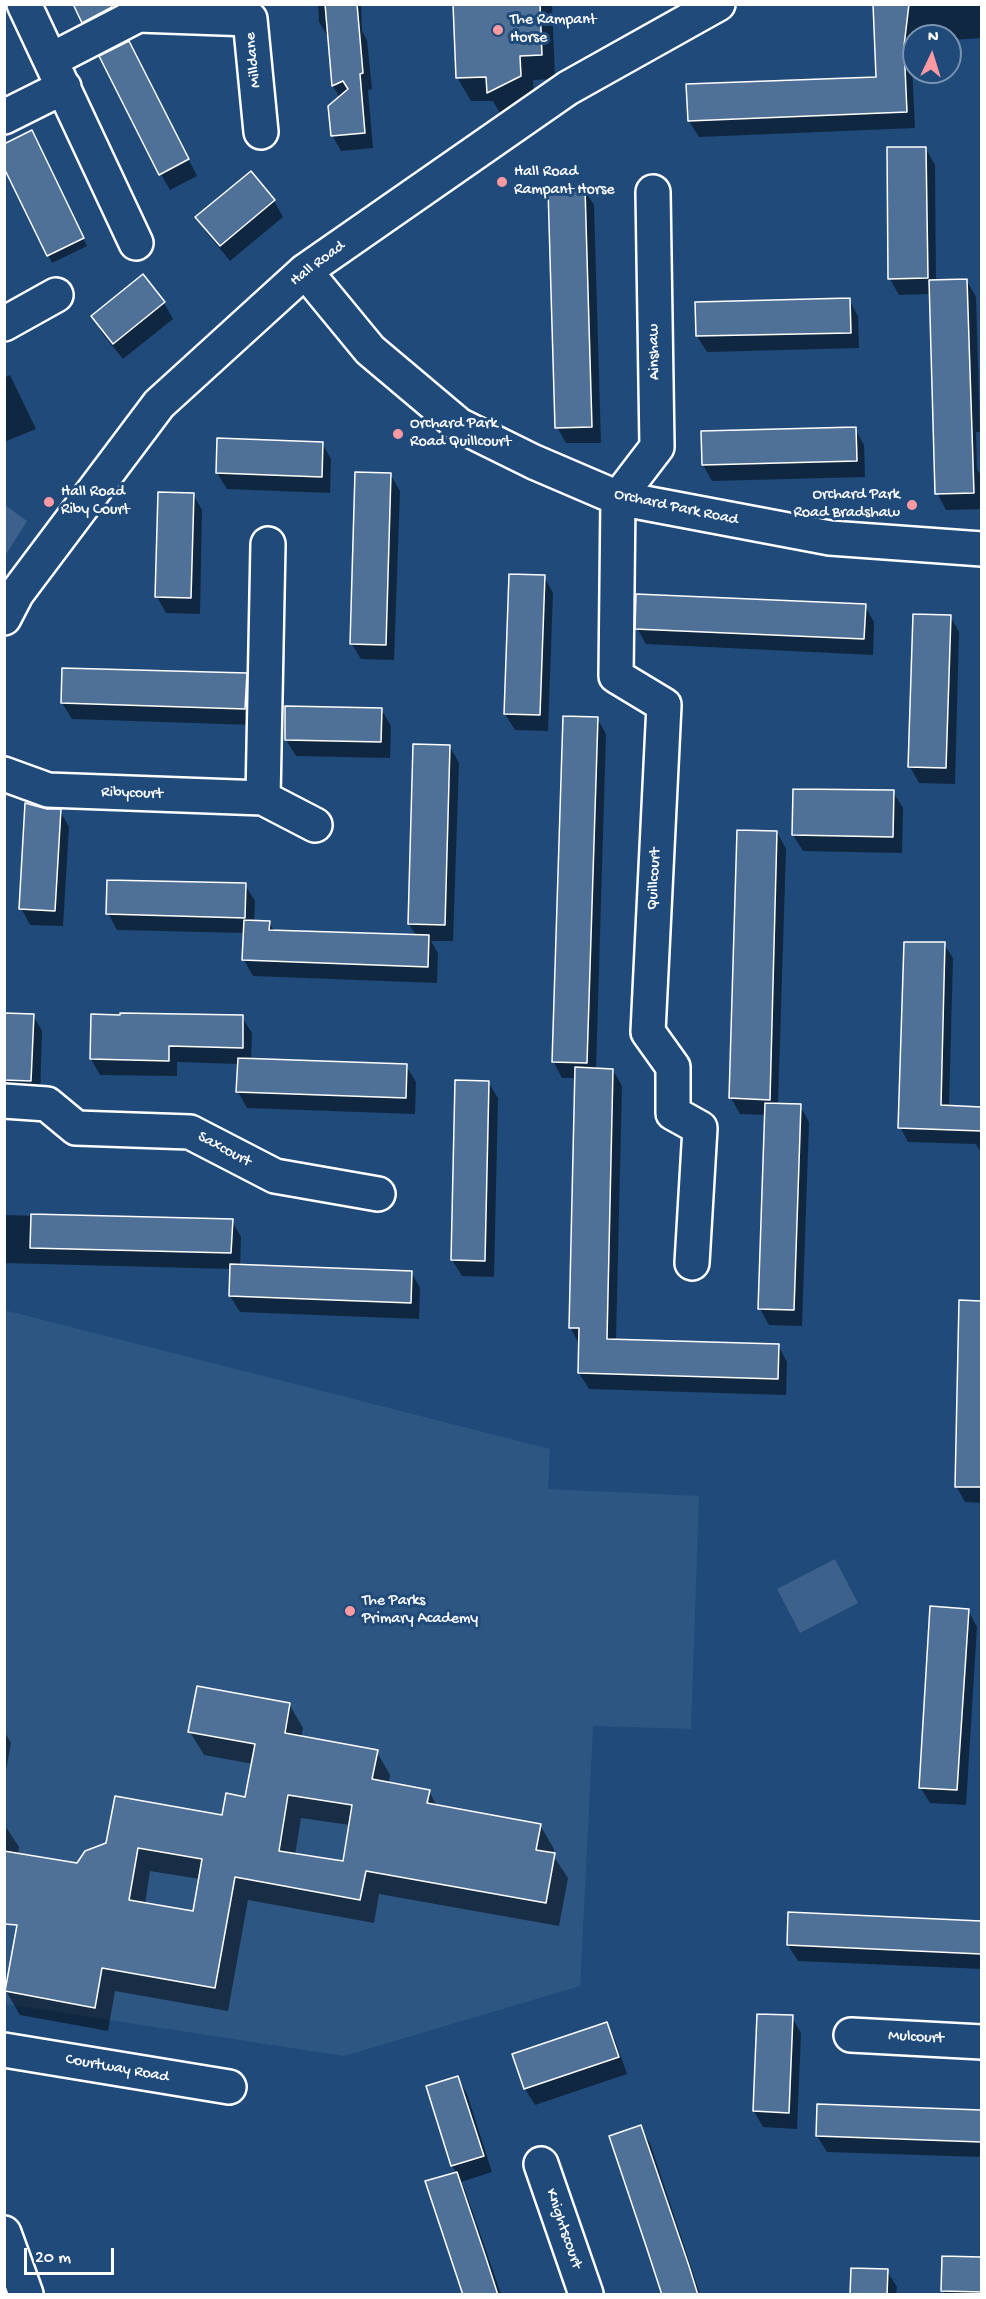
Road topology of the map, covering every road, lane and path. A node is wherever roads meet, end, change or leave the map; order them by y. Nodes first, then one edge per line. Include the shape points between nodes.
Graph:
1 (24, 4) edge
2 (698, 9) edge
3 (57, 74) junction
4 (4, 117) edge
5 (261, 132) dead end
6 (653, 192) dead end
7 (136, 243) dead end
8 (305, 271) junction
9 (56, 295) dead end
10 (4, 324) edge
11 (618, 498) junction
12 (268, 543) dead end
13 (981, 549) edge
14 (4, 618) edge
15 (4, 774) edge
16 (263, 798) junction
17 (315, 825) dead end
18 (4, 1101) edge
19 (378, 1194) dead end
20 (692, 1263) dead end
21 (851, 2035) dead end
22 (981, 2042) edge
23 (4, 2050) edge
24 (229, 2087) dead end
25 (541, 2164) dead end
26 (4, 2233) edge
27 (26, 2295) edge
28 (586, 2295) edge

1 - 3 street
2 - 8 street, Hall Road via 568,88
3 - 4 street, Milldane
3 - 5 street, Milldane via 138,15 250,19
3 - 7 street
6 - 11 street, Ainshaw via 657,447
8 - 11 street, Orchard Park Road via 370,350 459,426
8 - 14 street, Hall Road via 159,404 16,593
9 - 10 street
11 - 13 street, Orchard Park Road via 830,538
11 - 20 street, Quillcourt via 616,676 664,705 648,1032 673,1067 673,1113 700,1128
12 - 16 street
15 - 16 street, Ribycourt via 48,790
16 - 17 street, Ribycourt
18 - 19 street, Saxcourt via 47,1104 76,1128 190,1132 275,1176
21 - 22 street, Mulcourt
23 - 24 street, Courtway Road
25 - 28 street, Knightscourt
26 - 27 street

